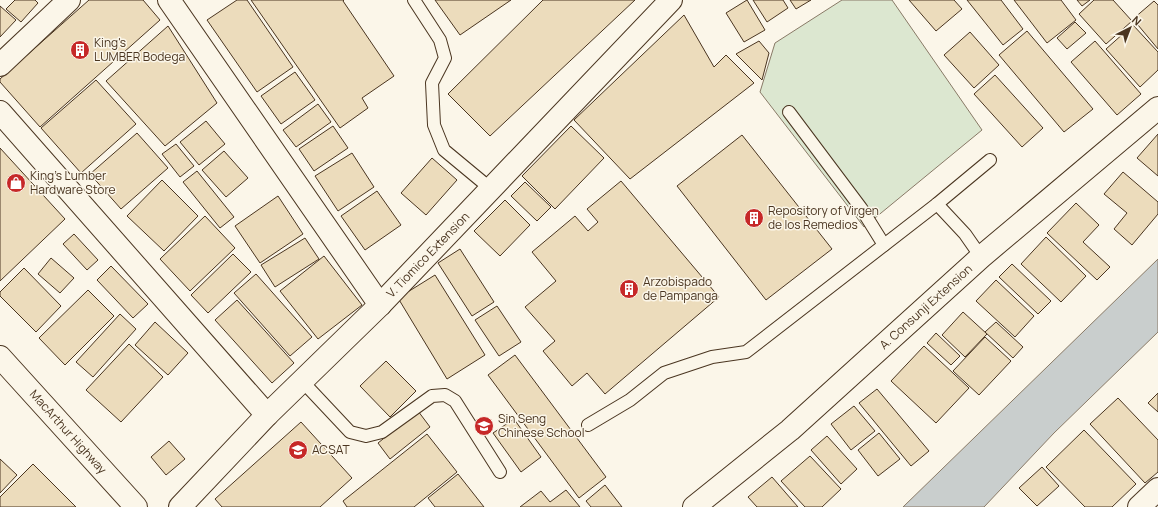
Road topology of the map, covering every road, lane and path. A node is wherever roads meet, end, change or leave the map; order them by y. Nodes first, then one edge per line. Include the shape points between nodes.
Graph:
1 (69, 0) edge
2 (169, 0) edge
3 (414, 0) edge
4 (672, 0) edge
5 (0, 65) edge
6 (1158, 108) edge
7 (0, 112) edge
8 (789, 112) dead end
9 (990, 160) dead end
10 (491, 188) junction
11 (937, 204) junction
12 (884, 245) junction
13 (981, 257) junction
14 (380, 305) junction
15 (0, 357) edge
16 (303, 382) junction
17 (268, 415) junction
18 (588, 425) dead end
19 (500, 472) dead end
20 (1158, 489) edge
21 (136, 507) edge
22 (180, 507) edge
23 (694, 507) edge
24 (1139, 507) edge

1 - 5 main road
2 - 14 main road
3 - 10 lane via 440,40 445,58 432,83 434,126 444,150
4 - 10 main road, V. Tiomico Extension
6 - 13 main road, A. Consunji Extension
7 - 17 main road
8 - 12 lane via 861,208
9 - 11 lane
10 - 14 main road, V. Tiomico Extension
11 - 12 lane
11 - 13 lane
12 - 18 lane via 746,352 712,357 664,373 630,400
13 - 23 main road, A. Consunji Extension via 790,430
14 - 16 main road, V. Tiomico Extension
15 - 21 main road, MacArthur Highway
16 - 17 main road, V. Tiomico Extension
16 - 19 lane via 350,432 366,436 382,432 432,396 445,395 455,401
17 - 22 main road, V. Tiomico Extension
20 - 24 main road

